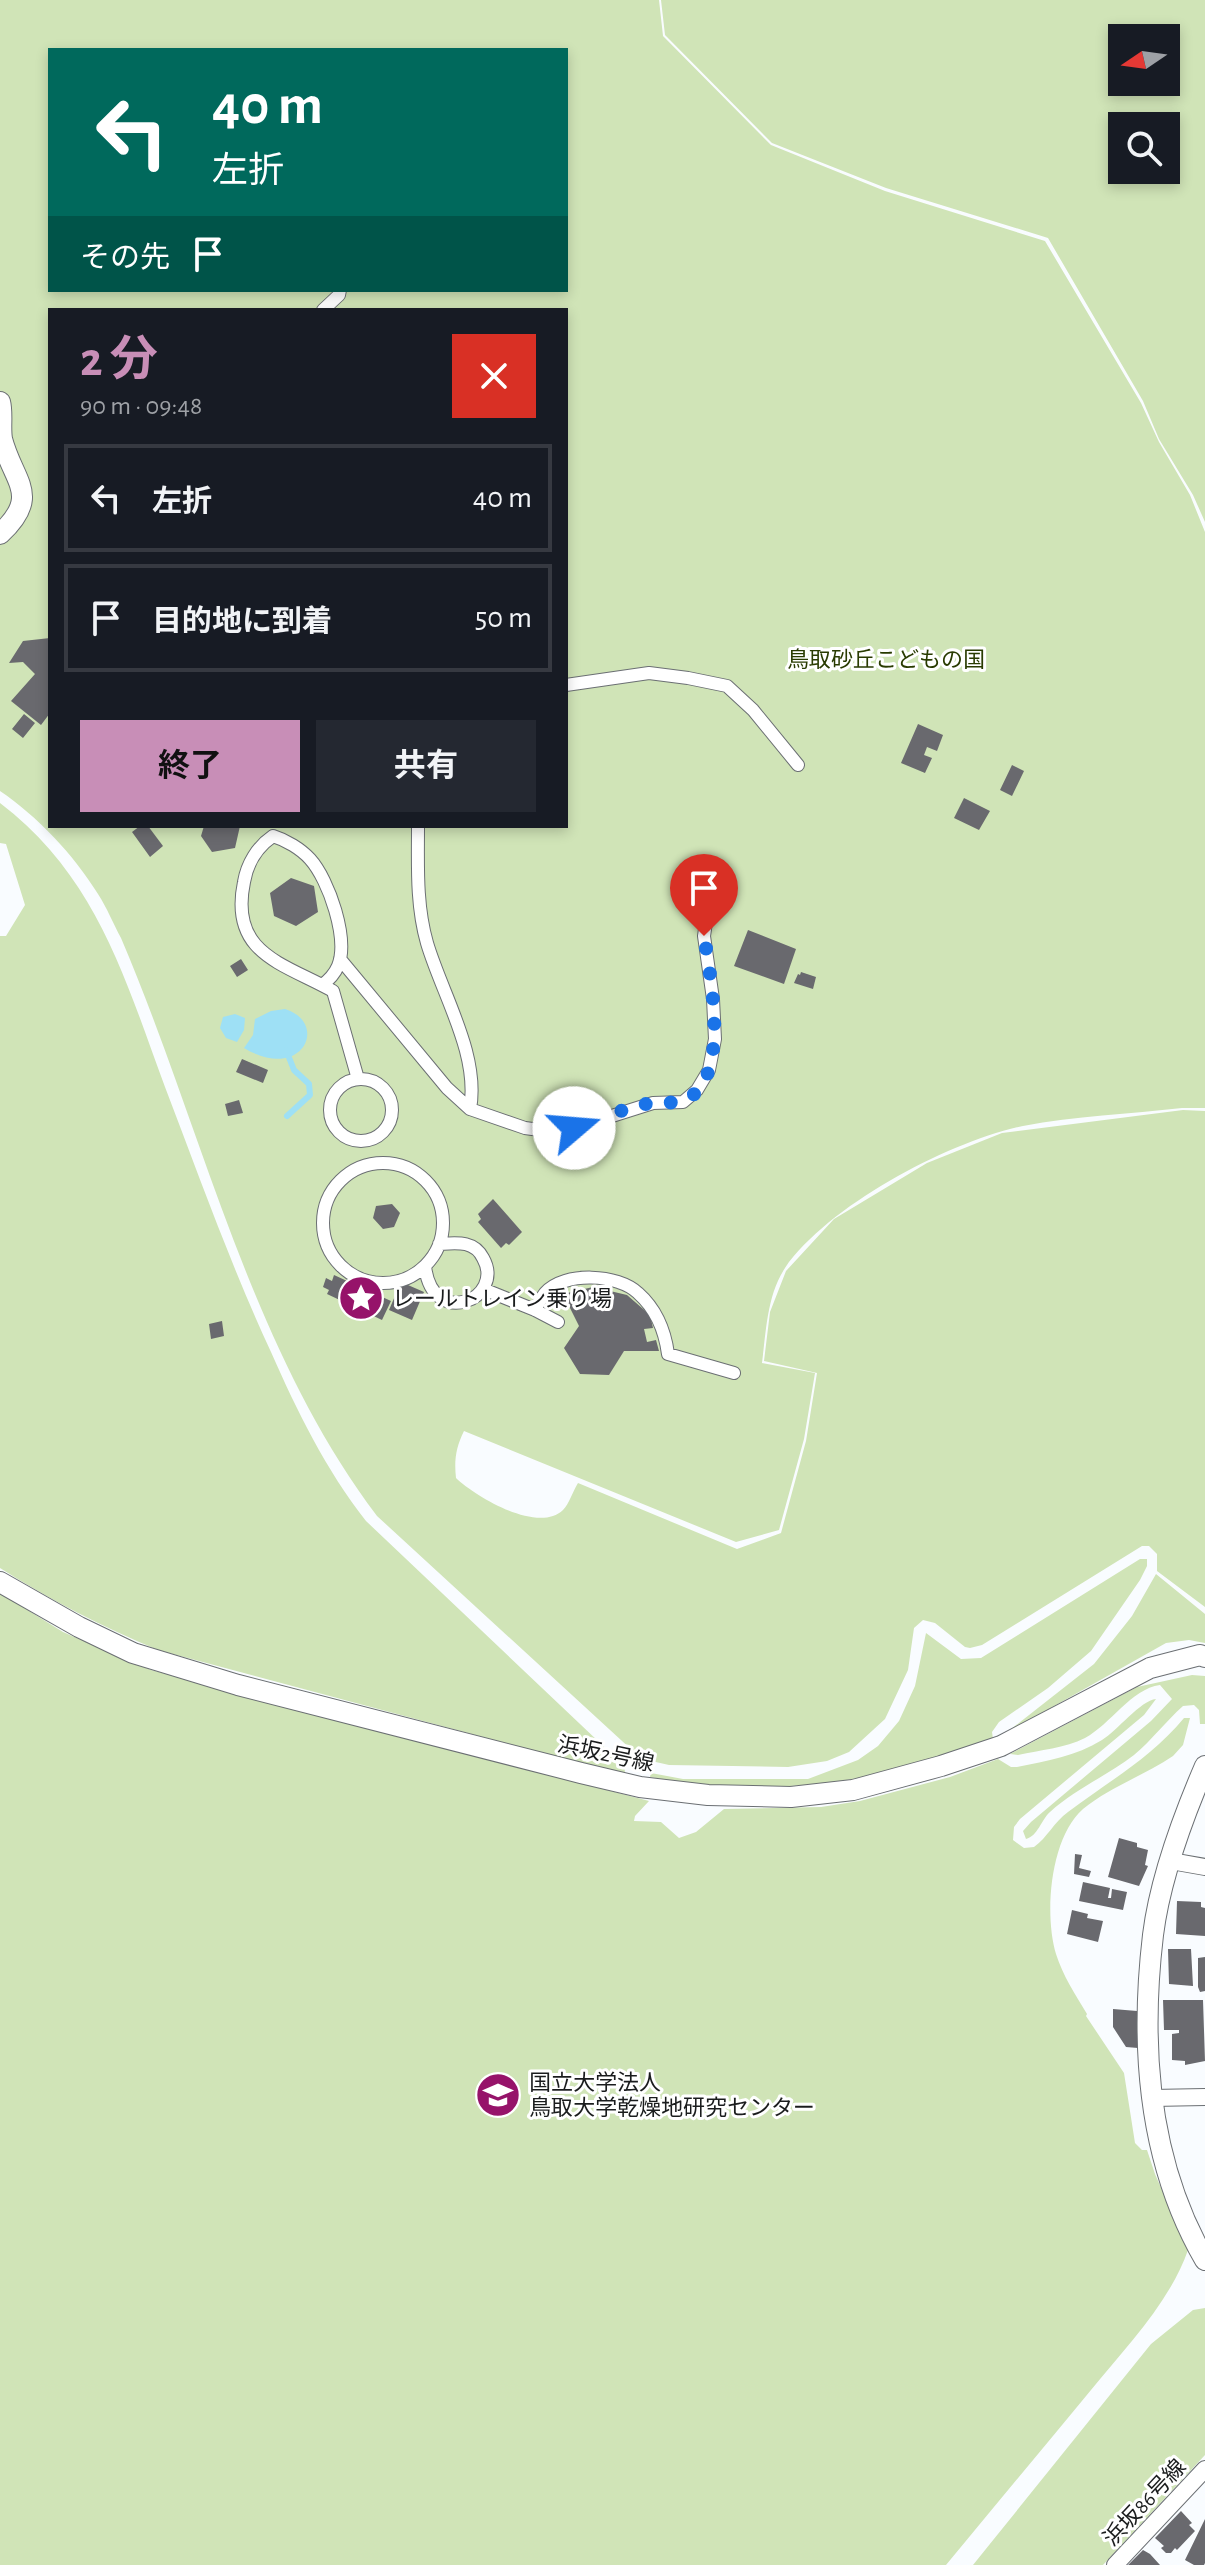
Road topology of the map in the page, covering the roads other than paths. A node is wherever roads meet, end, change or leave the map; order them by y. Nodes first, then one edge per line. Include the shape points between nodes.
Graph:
1 (340, 292) edge
2 (325, 308) edge
3 (0, 402) edge
4 (0, 534) edge
5 (568, 685) edge
6 (798, 765) dead end
7 (418, 828) edge
8 (711, 889) dead end
9 (340, 959) junction
10 (322, 985) junction
11 (358, 1079) junction
12 (470, 1109) junction
13 (370, 1140) junction
14 (374, 1164) junction
15 (439, 1244) junction
16 (425, 1266) junction
17 (483, 1289) junction
18 (535, 1310) junction
19 (558, 1322) dead end
20 (734, 1373) dead end
21 (0, 1582) edge
22 (1205, 1657) edge
23 (1205, 1766) edge
24 (1171, 1861) junction
25 (1205, 1867) edge
26 (1205, 2097) edge
27 (1152, 2098) junction
28 (1205, 2260) edge
29 (1205, 2469) edge
30 (1115, 2565) edge

1 - 2 street
3 - 4 street via 1,432 19,475 23,504 17,519
5 - 6 street via 649,673 727,686
7 - 12 street via 419,906 473,1080
8 - 12 street via 704,936 715,1039 709,1070 691,1097 547,1131
9 - 10 street
9 - 10 street via 341,937 330,892 310,859 273,836 246,869 240,902 246,935 273,962
9 - 12 street
10 - 11 street via 333,991
11 - 13 street via 386,1090 393,1109 387,1129
11 - 13 street via 334,1095 331,1115 340,1133 359,1142
13 - 14 street
14 - 15 street via 405,1167 430,1185 442,1214
14 - 16 street via 350,1173 332,1193 324,1218 327,1244 352,1274 377,1283 403,1280
15 - 16 street
15 - 17 street via 460,1242 478,1251 487,1269
16 - 17 street via 432,1291 446,1301 462,1303
17 - 18 street
18 - 19 street
18 - 20 street via 546,1292 563,1282 617,1281 637,1291 654,1311 668,1354
21 - 22 street, 浜坂2号線 via 133,1653 336,1712 610,1780 708,1795 791,1797 853,1790 941,1766 1001,1746 1150,1668
23 - 24 street
24 - 25 street
24 - 27 street via 1153,1932 1147,2018
26 - 27 street
27 - 28 street via 1167,2172
29 - 30 street, 浜坂86号線

